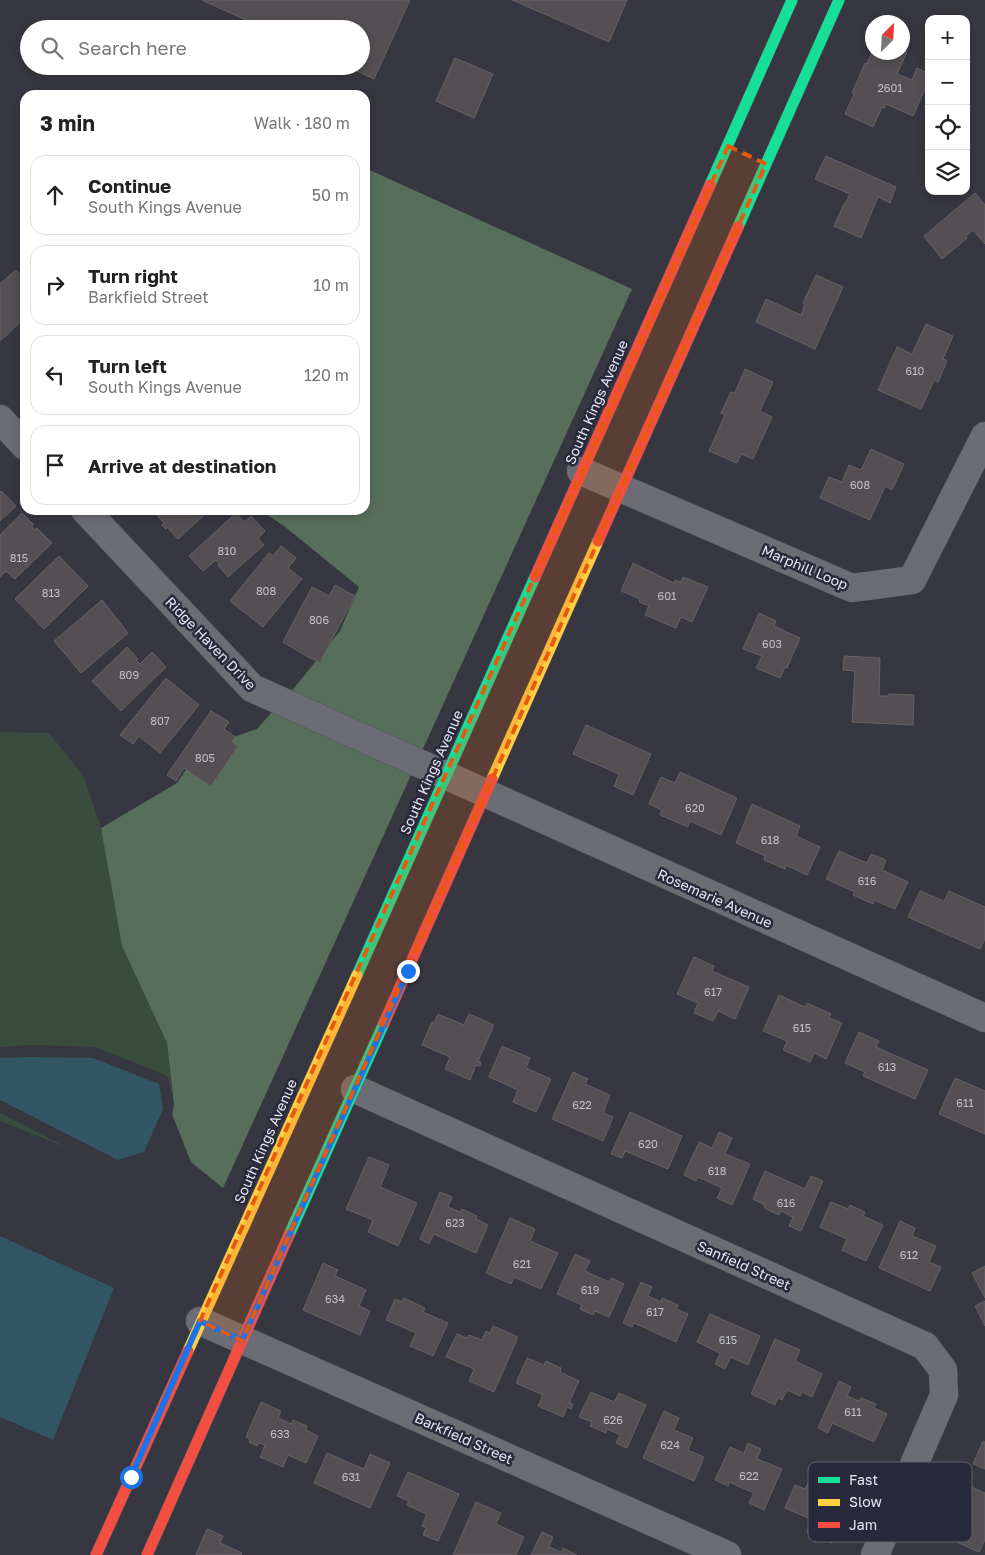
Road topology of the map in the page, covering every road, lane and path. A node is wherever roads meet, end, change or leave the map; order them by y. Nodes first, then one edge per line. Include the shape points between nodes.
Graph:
1 (792, 0) edge
2 (839, 0) edge
3 (0, 420) edge
4 (985, 436) edge
5 (20, 441) edge
6 (581, 471) junction
7 (621, 488) junction
8 (90, 515) edge
9 (446, 777) junction
10 (486, 795) junction
11 (985, 1018) edge
12 (355, 1089) junction
13 (200, 1321) junction
14 (242, 1340) junction
15 (915, 1462) edge
16 (881, 1542) edge
17 (96, 1555) edge
18 (147, 1555) edge
19 (727, 1555) edge
20 (875, 1555) edge

1 - 6 main road, South Kings Avenue via 732,148
2 - 7 main road via 762,162
3 - 5 street
4 - 7 street, Marphill Loop via 912,580 852,588
6 - 7 street, Marphill Loop
6 - 9 main road, South Kings Avenue
7 - 10 main road
8 - 9 street, Ridge Haven Drive via 252,688
9 - 10 street, Rosemarie Avenue
9 - 13 main road, South Kings Avenue
10 - 11 street, Rosemarie Avenue
10 - 12 main road
12 - 14 main road
12 - 15 street, Sanfield Street via 925,1346 943,1370 944,1395
13 - 14 street, Barkfield Street
13 - 17 main road, South Kings Avenue
14 - 18 main road
14 - 19 street, Barkfield Street
16 - 20 street, Sanfield Street

